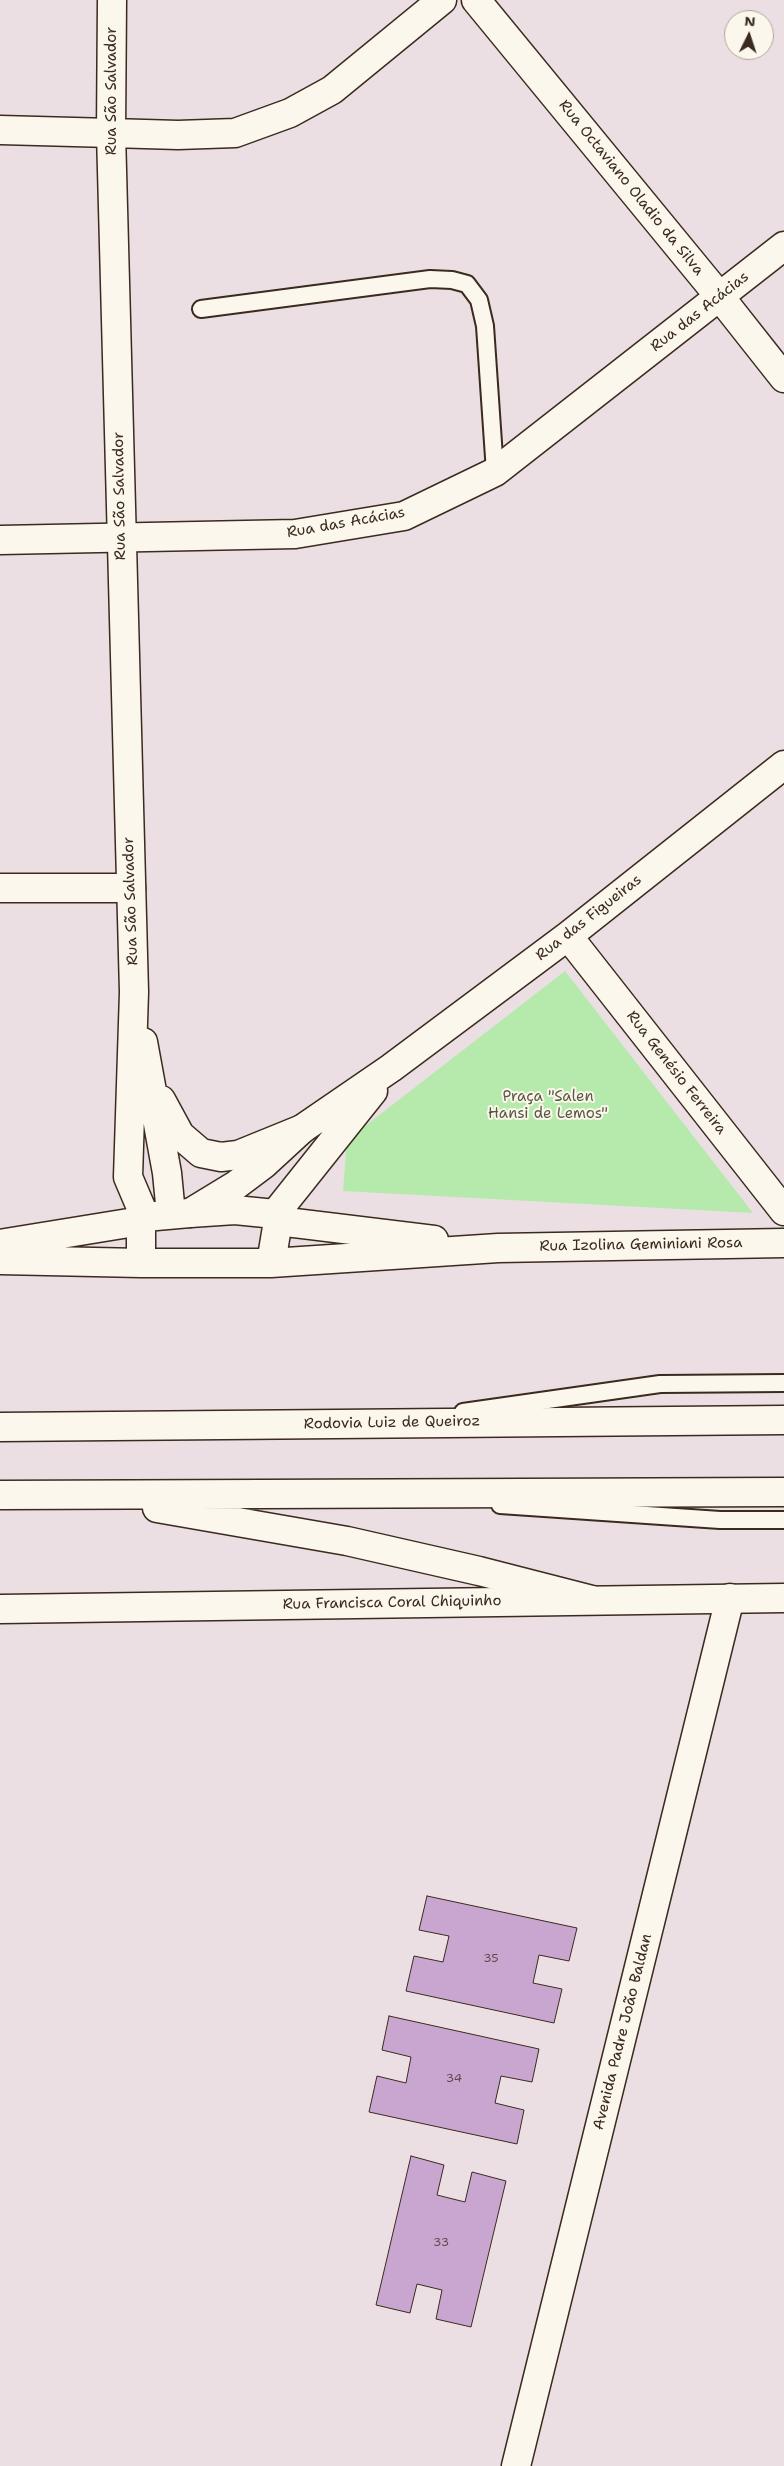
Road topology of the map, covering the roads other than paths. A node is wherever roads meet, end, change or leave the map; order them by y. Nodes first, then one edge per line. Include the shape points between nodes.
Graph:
1 (112, 0) edge
2 (442, 0) edge
3 (476, 0) edge
4 (0, 130) edge
5 (111, 133) junction
6 (784, 246) edge
7 (720, 296) junction
8 (201, 309) dead end
9 (784, 378) edge
10 (495, 472) junction
11 (121, 538) junction
12 (0, 540) edge
13 (784, 765) edge
14 (0, 888) edge
15 (131, 888) junction
16 (568, 936) junction
17 (134, 992) junction
18 (392, 1068) junction
19 (150, 1076) junction
20 (302, 1129) junction
21 (784, 1211) edge
22 (162, 1216) junction
23 (276, 1217) junction
24 (784, 1243) edge
25 (0, 1244) edge
26 (498, 1248) junction
27 (0, 1260) edge
28 (141, 1263) junction
29 (271, 1263) junction
30 (784, 1383) edge
31 (784, 1420) edge
32 (386, 1423) junction
33 (0, 1427) edge
34 (784, 1492) edge
35 (74, 1494) junction
36 (0, 1495) edge
37 (340, 1495) junction
38 (784, 1520) edge
39 (730, 1598) junction
40 (784, 1598) edge
41 (592, 1600) junction
42 (0, 1609) edge
43 (516, 2466) edge

1 - 5 main road, Rua São Salvador
2 - 5 main road via 332,90 290,113 235,132 178,135
3 - 7 main road, Rua Octaviano Oladio da Silva
4 - 5 main road
5 - 11 main road, Rua São Salvador
6 - 7 main road, Rua das Acácias
7 - 9 main road, Rua Octaviano Oladio da Silva
7 - 10 main road, Rua das Acácias
8 - 10 lane via 430,279 467,284 479,300 485,326
10 - 11 main road, Rua das Acácias via 404,516 295,534
11 - 12 main road, Rua das Acácias
11 - 15 main road, Rua São Salvador
13 - 16 main road, Rua das Figueiras
14 - 15 main road
15 - 17 main road, Rua São Salvador
16 - 18 main road, Rua das Figueiras
16 - 21 main road, Rua Genésio Ferreira
17 - 19 main road, Rua São Salvador
17 - 22 main road, Rua São Salvador via 128,1177
18 - 20 main road, Rua das Figueiras
18 - 23 main road, Rua das Figueiras
19 - 20 main road via 173,1125 201,1153 238,1155
19 - 22 main road, Rua São Salvador via 167,1173
20 - 22 main road, Rua das Figueiras via 236,1186
22 - 23 main road, Rua Izolina Geminiani Rosa via 235,1210
22 - 25 main road
22 - 28 main road
23 - 26 main road, Rua Izolina Geminiani Rosa
23 - 29 main road
24 - 26 main road, Rua Izolina Geminiani Rosa
26 - 29 main road, Rua Izolina Geminiani Rosa
27 - 28 main road
28 - 29 main road, Rua Izolina Geminiani Rosa
30 - 32 lane via 660,1384
31 - 32 main road, Rodovia Luiz de Queiroz
32 - 33 main road, Rodovia Luiz de Queiroz
34 - 37 main road
35 - 36 main road
35 - 37 main road
35 - 41 main road via 347,1541
37 - 38 lane via 720,1520
39 - 40 main road, Rua Francisca Coral Chiquinho
39 - 41 main road, Rua Francisca Coral Chiquinho
39 - 43 main road, Avenida Padre João Baldan
41 - 42 main road, Rua Francisca Coral Chiquinho

